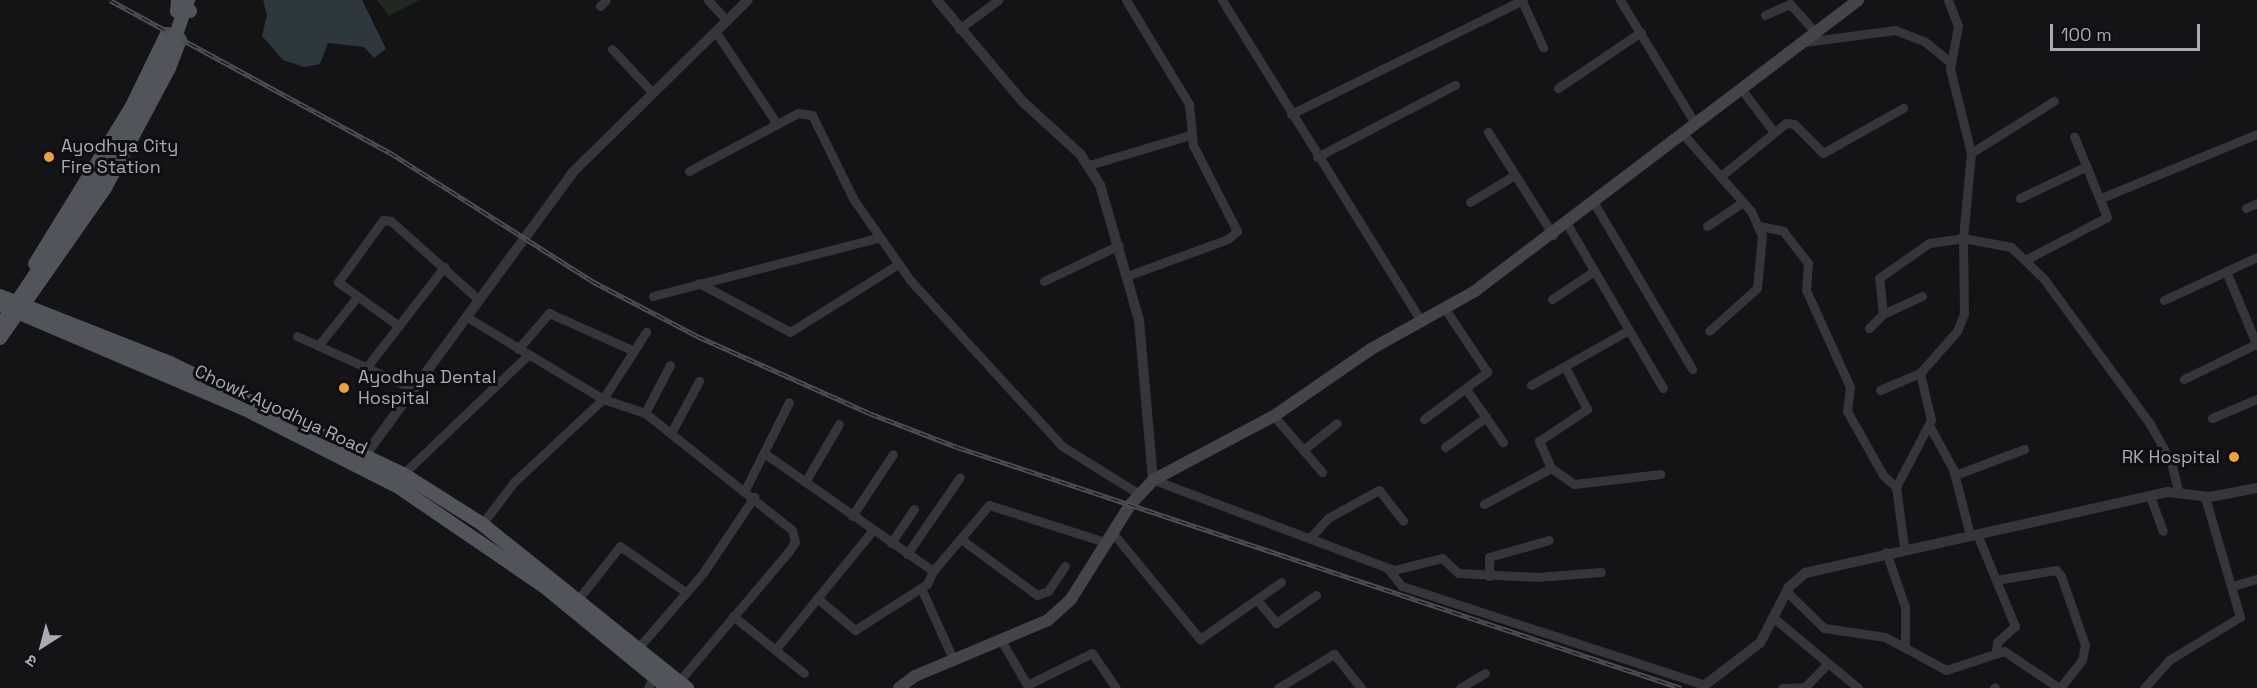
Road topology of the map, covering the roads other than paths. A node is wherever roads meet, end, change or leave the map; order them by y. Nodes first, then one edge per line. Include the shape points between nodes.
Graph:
1 (178, 0) edge
2 (188, 0) edge
3 (194, 0) edge
4 (708, 0) edge
5 (748, 0) edge
6 (937, 0) edge
7 (998, 0) edge
8 (1126, 0) edge
9 (1222, 0) edge
10 (1522, 0) edge
11 (1620, 0) edge
12 (1858, 0) edge
13 (1948, 0) edge
14 (1765, 15) dead end
15 (727, 21) junction
16 (959, 29) junction
17 (716, 31) junction
18 (1641, 32) junction
19 (1816, 33) junction
20 (1806, 42) junction
21 (1543, 47) dead end
22 (612, 49) dead end
23 (1951, 63) junction
24 (1455, 85) dead end
25 (1558, 88) dead end
26 (1742, 90) junction
27 (652, 92) junction
28 (2054, 101) dead end
29 (1903, 108) dead end
30 (1291, 114) junction
31 (777, 124) junction
32 (1696, 125) junction
33 (1488, 132) dead end
34 (1774, 132) junction
35 (1683, 134) junction
36 (2257, 134) edge
37 (1190, 135) junction
38 (2074, 136) dead end
39 (1971, 153) junction
40 (1317, 157) junction
41 (1089, 165) junction
42 (2087, 166) junction
43 (689, 171) dead end
44 (1515, 175) junction
45 (1721, 176) junction
46 (2020, 198) dead end
47 (2101, 198) junction
48 (1470, 202) dead end
49 (1743, 202) junction
50 (1594, 203) junction
51 (2257, 203) edge
52 (2246, 208) dead end
53 (1567, 224) junction
54 (1707, 226) dead end
55 (1760, 226) junction
56 (1553, 235) junction
57 (878, 238) junction
58 (1963, 238) junction
59 (1119, 246) junction
60 (2257, 257) edge
61 (2027, 260) junction
62 (897, 265) junction
63 (444, 267) junction
64 (1594, 271) junction
65 (2226, 272) junction
66 (1127, 276) junction
67 (1044, 281) dead end
68 (699, 283) junction
69 (653, 296) dead end
70 (1922, 296) dead end
71 (357, 297) junction
72 (1552, 299) dead end
73 (479, 300) junction
74 (2164, 300) dead end
75 (9, 306) edge
76 (1445, 309) junction
77 (1883, 314) junction
78 (467, 317) junction
79 (1422, 322) junction
80 (399, 326) junction
81 (0, 327) edge
82 (1869, 327) dead end
83 (1629, 330) junction
84 (1709, 331) dead end
85 (646, 332) dead end
86 (84, 335) junction
87 (297, 336) dead end
88 (0, 338) edge
89 (2256, 345) edge
90 (318, 346) junction
91 (518, 349) junction
92 (634, 351) junction
93 (528, 355) junction
94 (670, 365) dead end
95 (1565, 367) junction
96 (366, 368) junction
97 (1692, 369) dead end
98 (1920, 373) junction
99 (2184, 379) dead end
100 (699, 381) dead end
101 (1531, 385) dead end
102 (1663, 388) dead end
103 (414, 389) junction
104 (1466, 389) junction
105 (1880, 390) dead end
106 (603, 399) junction
107 (2257, 399) edge
108 (789, 402) dead end
109 (645, 413) junction
110 (1274, 416) junction
111 (1486, 417) junction
112 (2212, 418) dead end
113 (1424, 419) dead end
114 (1337, 423) dead end
115 (839, 424) dead end
116 (1930, 427) junction
117 (672, 431) junction
118 (1503, 442) dead end
119 (1445, 447) dead end
120 (2024, 448) dead end
121 (1303, 450) junction
122 (764, 453) junction
123 (366, 454) junction
124 (893, 454) dead end
125 (1551, 468) junction
126 (1322, 472) dead end
127 (403, 474) junction
128 (1660, 474) dead end
129 (1955, 475) junction
130 (960, 477) dead end
131 (1153, 480) junction
132 (806, 482) junction
133 (1896, 487) junction
134 (2257, 488) edge
135 (745, 490) junction
136 (2178, 491) junction
137 (1139, 494) junction
138 (2150, 496) junction
139 (754, 497) junction
140 (2205, 497) junction
141 (1484, 504) dead end
142 (914, 509) dead end
143 (852, 516) junction
144 (1403, 521) dead end
145 (482, 524) junction
146 (873, 530) junction
147 (2163, 531) dead end
148 (1974, 534) junction
149 (1108, 537) junction
150 (1310, 538) junction
151 (961, 539) junction
152 (1549, 540) dead end
153 (891, 543) junction
154 (1904, 548) junction
155 (1886, 552) junction
156 (906, 554) junction
157 (1065, 566) dead end
158 (1388, 569) junction
159 (933, 572) junction
160 (1601, 572) dead end
161 (1489, 576) junction
162 (2257, 579) edge
163 (1996, 580) junction
164 (1281, 582) dead end
165 (2232, 586) junction
166 (921, 588) junction
167 (684, 591) junction
168 (1787, 592) junction
169 (574, 595) junction
170 (1316, 595) dead end
171 (817, 598) junction
172 (1257, 600) junction
173 (733, 616) junction
174 (1774, 619) junction
175 (1002, 642) junction
176 (639, 647) junction
177 (1905, 647) junction
178 (775, 650) junction
179 (1996, 651) junction
180 (953, 659) junction
181 (1826, 665) junction
182 (1485, 673) dead end
183 (804, 674) dead end
184 (654, 676) edge
185 (2151, 677) junction
186 (1705, 685) joint
187 (678, 686) edge
188 (1028, 686) edge
189 (899, 688) edge
190 (1116, 688) edge
191 (1278, 688) edge
192 (1361, 688) edge
193 (1460, 688) edge
194 (1782, 688) edge
195 (1858, 688) edge
196 (2060, 688) edge
197 (2144, 688) edge
198 (2157, 688) edge

1 - 3 main road via 177,11 189,14
2 - 81 main road, bridge via 172,46 105,171
4 - 15 street
5 - 15 street
6 - 16 street
7 - 16 street
8 - 37 street via 1185,96 1192,117
9 - 30 street
10 - 21 street
10 - 30 street
11 - 18 street
12 - 19 main road
13 - 23 street via 1958,26
14 - 19 street via 1791,4
15 - 17 street
16 - 41 street
17 - 27 street
17 - 31 street
18 - 25 street
18 - 32 street
19 - 20 main road
20 - 23 street via 1884,28 1911,34
20 - 26 main road
22 - 27 street
23 - 39 street
24 - 40 street
26 - 32 main road
26 - 34 street
27 - 73 street via 573,172
28 - 39 street
29 - 34 street via 1822,153 1791,122
30 - 40 street
31 - 43 street
31 - 57 street via 807,112 817,120
32 - 35 main road
33 - 44 street
34 - 45 street
35 - 45 street
35 - 50 main road
36 - 47 street
37 - 41 street
37 - 66 street via 1237,231 1228,239
38 - 42 street
39 - 58 street
40 - 79 street
41 - 59 street
42 - 46 street
42 - 47 street
44 - 48 street
44 - 56 street
45 - 49 street
47 - 61 street via 2107,217 2103,222
49 - 54 street
49 - 55 street
50 - 53 main road
50 - 97 street
51 - 52 street
53 - 56 main road
53 - 64 street
55 - 84 street via 1763,252 1757,288
55 - 133 street via 1783,231 1808,263 1806,290 1850,387 1847,411 1883,475
56 - 76 main road
57 - 62 street
57 - 68 street
58 - 61 street via 1998,242
58 - 77 street via 1929,243 1882,275
58 - 98 street via 1962,323
59 - 66 street
59 - 67 street
60 - 65 street
61 - 136 street via 2150,424 2172,462
62 - 68 street via 790,332
62 - 137 street via 1062,446
63 - 71 street via 391,221 383,220 338,278
63 - 73 street
63 - 80 street
64 - 72 street
64 - 83 street
65 - 74 street
65 - 89 street
66 - 131 street via 1144,356
68 - 69 street
70 - 77 street
71 - 80 street
71 - 90 street
73 - 78 street
75 - 75 main road via 131,108 167,34 177,36 180,40 169,68 139,129
75 - 86 main road
75 - 88 main road
76 - 79 main road
76 - 104 street via 1487,368 1484,377
77 - 82 street
78 - 91 street
78 - 103 street
79 - 110 main road via 1371,349
80 - 96 street
83 - 95 street
83 - 102 street
85 - 92 street
86 - 123 main road, Chowk Ayodhya Road
86 - 184 main road, Chowk Ayodhya Road via 321,445 459,525
87 - 90 street
89 - 99 street
90 - 96 street
91 - 92 street via 549,313
91 - 93 street
92 - 106 street
93 - 106 street
93 - 127 street
94 - 109 street
95 - 101 street
95 - 125 street via 1587,409 1539,441
96 - 103 street
98 - 105 street
98 - 116 street
100 - 117 street
103 - 123 street
104 - 111 street
104 - 113 street
106 - 109 street
106 - 145 street via 514,482
107 - 112 street
108 - 122 street
109 - 117 street
110 - 121 street
110 - 131 main road
111 - 118 street
111 - 119 street
114 - 121 street
115 - 132 street
116 - 129 street
116 - 133 street
117 - 135 street
120 - 129 street
121 - 126 street
122 - 132 street
122 - 135 street
123 - 127 main road, Chowk Ayodhya Road
124 - 143 street
125 - 128 street via 1574,484
125 - 141 street
127 - 145 main road, Chowk Ayodhya Road
129 - 148 street
130 - 156 street
131 - 137 main road
131 - 150 street
132 - 143 street
133 - 154 street
134 - 140 street
135 - 139 street
136 - 138 street
136 - 140 street
137 - 149 main road
138 - 147 street
138 - 148 street
139 - 167 street via 703,573
139 - 173 street via 792,530 795,542
140 - 165 street
142 - 153 street
143 - 146 street
144 - 150 street via 1379,490 1328,518
145 - 169 main road, Chowk Ayodhya Road
146 - 153 street
146 - 171 street
148 - 154 street
148 - 163 street
149 - 151 street via 993,505
149 - 172 street via 1200,639
149 - 175 main road via 1059,612
150 - 158 street
151 - 157 street via 1037,595 1048,591
151 - 159 street
152 - 161 street via 1489,558
153 - 156 street
154 - 155 street
155 - 168 street via 1804,573
155 - 177 street via 1905,607
156 - 159 street
158 - 161 street via 1442,558 1458,573
158 - 186 street via 1402,586
159 - 166 street
160 - 161 street
162 - 165 street
163 - 179 street via 2015,626 1997,642
163 - 196 street via 2055,570 2061,576 2085,645 2082,660
164 - 172 street
165 - 185 street via 2241,612 2237,621 2191,646
166 - 171 street via 855,630
166 - 180 street
167 - 169 street via 620,546
167 - 176 street
168 - 174 street
168 - 177 street via 1824,628 1870,632
169 - 176 main road
170 - 172 street via 1276,623
171 - 178 street
173 - 178 street
173 - 187 street
174 - 181 street
174 - 186 street via 1760,643
175 - 180 main road
175 - 188 street
176 - 184 main road
177 - 179 street via 1946,670
178 - 183 street
179 - 196 street via 2028,663
180 - 189 main road
181 - 194 street via 1810,684
181 - 195 street
182 - 193 street
184 - 187 main road
185 - 197 street
185 - 198 street
188 - 190 street via 1092,653
191 - 192 street via 1334,654

